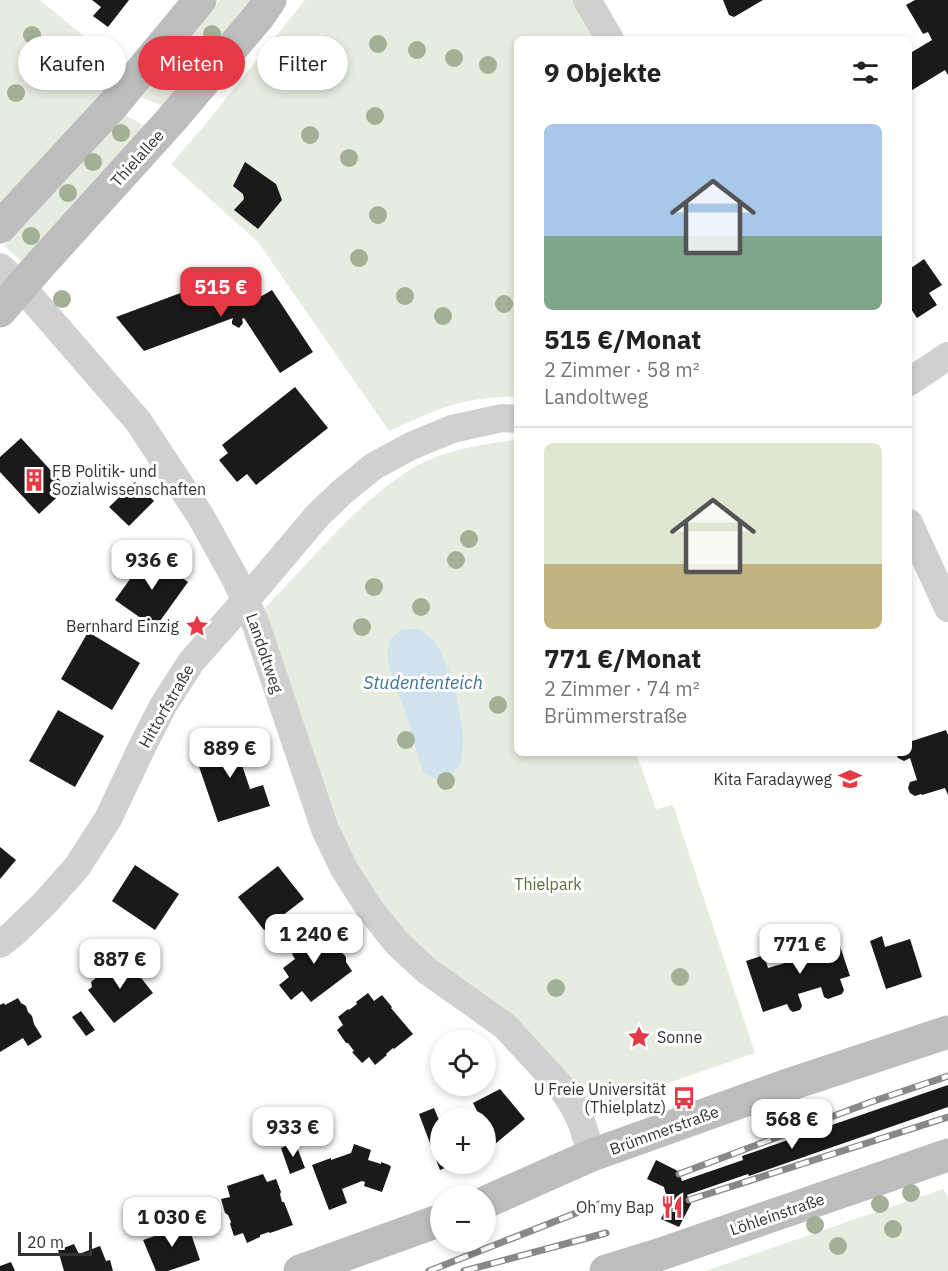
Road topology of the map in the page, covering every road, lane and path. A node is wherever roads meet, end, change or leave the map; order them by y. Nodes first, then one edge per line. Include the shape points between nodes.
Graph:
1 (200, 0) edge
2 (270, 0) edge
3 (587, 0) edge
4 (608, 36) edge
5 (0, 227) edge
6 (10, 277) edge
7 (0, 311) edge
8 (948, 356) edge
9 (912, 380) edge
10 (514, 419) edge
11 (912, 530) edge
12 (246, 600) junction
13 (948, 608) edge
14 (0, 944) edge
15 (948, 1032) edge
16 (592, 1155) junction
17 (948, 1155) edge
18 (496, 1198) edge
19 (430, 1224) edge
20 (643, 1266) edge
21 (300, 1271) edge
22 (606, 1271) edge

1 - 5 main road via 112,106
2 - 6 main road, Thielallee via 172,119
3 - 4 street
6 - 7 main road, Thielallee
6 - 12 street, Landoltweg via 138,421 200,515
8 - 9 street
10 - 12 street, Hittorfstraße via 452,429 374,466 318,515
11 - 13 street
12 - 14 street, Hittorfstraße via 190,662 153,725 108,819 77,867
12 - 16 street, Landoltweg via 325,829 344,869 397,943 426,970 505,1026 561,1087 581,1121
15 - 16 main road, Brümmerstraße
16 - 18 main road, Brümmerstraße
17 - 20 main road, Löhleinstraße
19 - 21 main road
20 - 22 main road, Löhleinstraße

